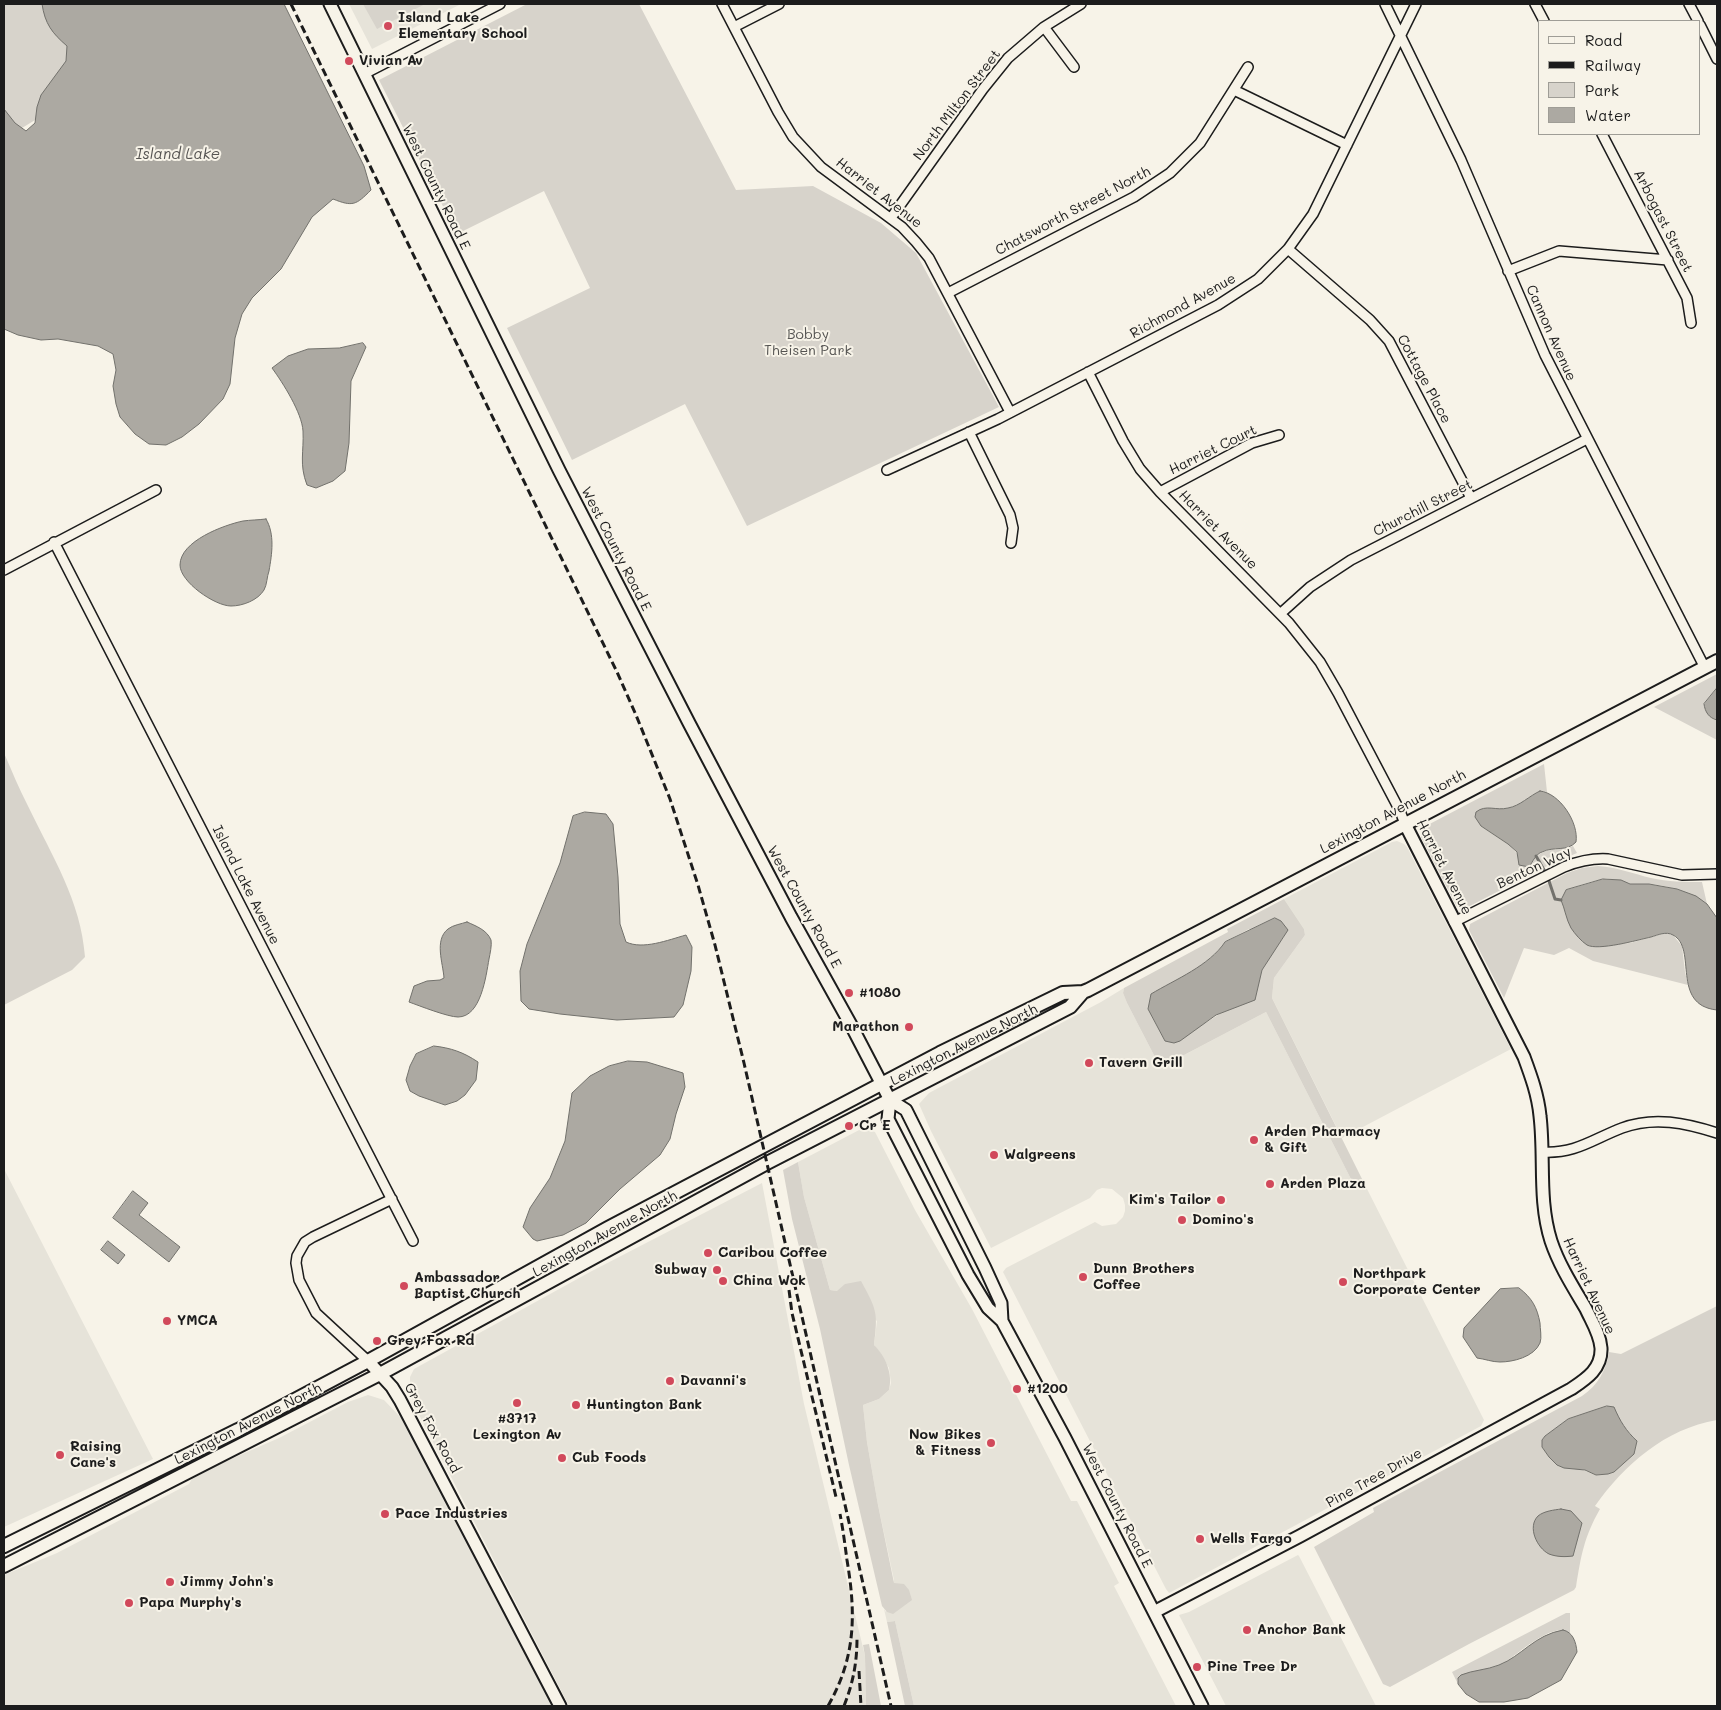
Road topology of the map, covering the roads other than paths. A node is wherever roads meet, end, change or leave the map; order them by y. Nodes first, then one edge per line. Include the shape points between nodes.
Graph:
1 (330, 4) edge
2 (500, 4) edge
3 (722, 4) edge
4 (779, 4) edge
5 (1081, 4) edge
6 (1385, 4) edge
7 (1416, 4) edge
8 (1535, 4) edge
9 (1689, 4) edge
10 (1543, 20) edge
11 (1697, 20) edge
12 (734, 27) junction
13 (1044, 27) junction
14 (1701, 27) edge
15 (1400, 35) junction
16 (1717, 59) edge
17 (1248, 66) dead end
18 (1074, 67) dead end
19 (364, 74) junction
20 (1234, 90) junction
21 (1603, 135) edge
22 (1348, 145) junction
23 (890, 218) junction
24 (1288, 250) junction
25 (1668, 260) junction
26 (1508, 271) junction
27 (948, 293) junction
28 (1691, 323) dead end
29 (1088, 372) junction
30 (1010, 412) junction
31 (968, 432) junction
32 (1279, 435) dead end
33 (1587, 438) junction
34 (887, 470) dead end
35 (156, 490) dead end
36 (1160, 492) junction
37 (1471, 498) junction
38 (54, 542) junction
39 (1011, 543) dead end
40 (4, 570) edge
41 (1280, 614) junction
42 (1717, 661) edge
43 (1705, 668) junction
44 (1404, 824) junction
45 (1717, 874) edge
46 (1454, 922) junction
47 (1083, 992) junction
48 (882, 1084) junction
49 (890, 1100) junction
50 (1717, 1133) edge
51 (1542, 1152) junction
52 (392, 1199) junction
53 (413, 1241) dead end
54 (1002, 1321) junction
55 (1599, 1360) joint
56 (368, 1361) junction
57 (380, 1374) junction
58 (4, 1546) edge
59 (4, 1566) edge
60 (1154, 1612) junction
61 (560, 1706) edge
62 (1202, 1706) edge

1 - 19 street, West County Road E
2 - 19 street
3 - 12 street, Harriet Avenue
4 - 12 street
5 - 13 street, North Milton Street
6 - 15 street, Cannon Avenue
7 - 15 street, Richmond Avenue
8 - 10 street
9 - 11 street
12 - 23 street, Harriet Avenue via 793,137 821,167
13 - 18 street
13 - 23 street, North Milton Street via 1008,58 993,76
14 - 16 street
15 - 22 street, Richmond Avenue
15 - 26 street, Cannon Avenue via 1461,160
17 - 20 street, Chatsworth Street North
19 - 48 street, West County Road E via 558,470 749,838
20 - 22 street
20 - 27 street, Chatsworth Street North via 1200,143 1186,159 1152,186
21 - 25 street, Arbogast Street
22 - 24 street, Richmond Avenue via 1313,214
23 - 27 street, Harriet Avenue via 924,252
24 - 29 street, Richmond Avenue via 1238,293
24 - 37 street, Cottage Place via 1370,320 1389,341
25 - 26 street via 1559,251
25 - 28 street, Arbogast Street via 1687,298
26 - 33 street, Cannon Avenue
27 - 30 street, Harriet Avenue
29 - 30 street, Richmond Avenue
29 - 36 street, Harriet Avenue via 1130,454
30 - 31 street, Richmond Avenue
31 - 34 street, Richmond Avenue
31 - 39 street via 1010,515 1013,528
32 - 36 street, Harriet Court via 1252,443
33 - 37 street, Churchill Street
33 - 43 street, Cannon Avenue
35 - 38 street
36 - 41 street, Harriet Avenue
37 - 41 street, Churchill Street via 1330,572
38 - 40 street
38 - 52 street, Island Lake Avenue
41 - 44 street, Harriet Avenue via 1306,643 1333,682
42 - 43 main road, Lexington Avenue North
43 - 44 main road, Lexington Avenue North
44 - 46 street, Harriet Avenue
44 - 47 main road, Lexington Avenue North
45 - 46 street, Benton Way via 1682,875 1608,859 1587,860 1564,867
46 - 51 street, Harriet Avenue via 1532,1077 1540,1116
47 - 48 main road, Lexington Avenue North via 1063,993
47 - 49 main road, Lexington Avenue North via 1070,1007
48 - 49 street, West County Road E
48 - 56 main road, Lexington Avenue North via 596,1234
49 - 54 street, West County Road E via 906,1110 985,1268 1000,1303
49 - 54 street, West County Road E via 888,1119 972,1282 988,1308
49 - 57 main road, Lexington Avenue North
50 - 51 street via 1691,1125 1657,1121 1623,1127 1576,1148
51 - 55 street, Harriet Avenue via 1541,1179 1546,1221 1560,1263 1599,1336
52 - 53 street, Island Lake Avenue
52 - 56 street, Grey Fox Road via 305,1242 296,1263 299,1280 316,1313
54 - 60 street, West County Road E
55 - 60 street, Pine Tree Drive via 1591,1375 1571,1389
56 - 57 street, Grey Fox Road
56 - 58 main road, Lexington Avenue North
57 - 59 main road, Lexington Avenue North
57 - 61 street, Grey Fox Road via 400,1400
60 - 62 street, West County Road E

